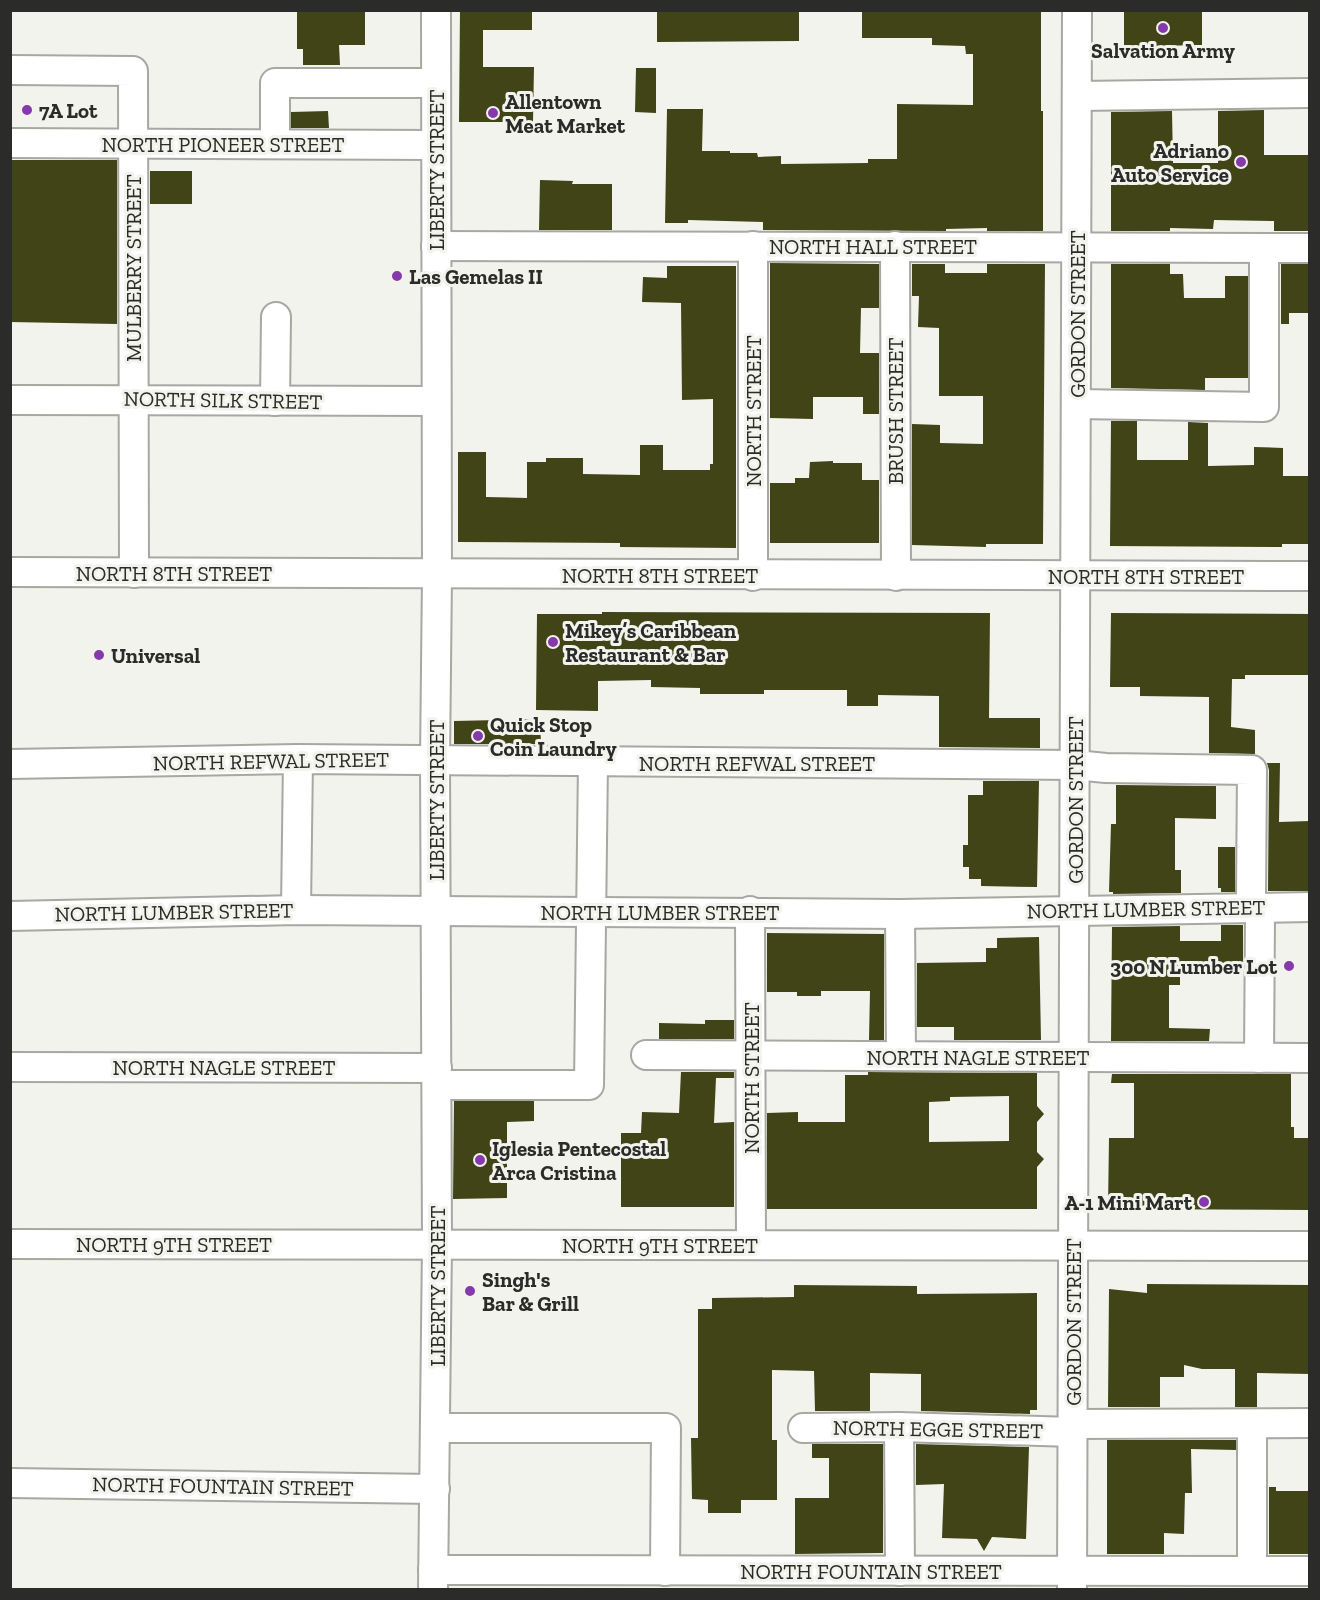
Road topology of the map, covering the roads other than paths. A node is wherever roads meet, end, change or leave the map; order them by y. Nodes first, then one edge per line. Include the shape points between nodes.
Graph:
1 (436, 10) edge
2 (1077, 10) edge
3 (10, 70) edge
4 (436, 83) junction
5 (1310, 93) edge
6 (1077, 96) junction
7 (10, 143) edge
8 (275, 143) junction
9 (133, 144) junction
10 (436, 145) junction
11 (436, 246) junction
12 (753, 246) junction
13 (895, 246) junction
14 (1077, 246) junction
15 (1264, 248) junction
16 (1310, 248) edge
17 (276, 317) dead end
18 (133, 399) junction
19 (10, 400) edge
20 (275, 400) junction
21 (436, 401) junction
22 (1077, 404) junction
23 (10, 572) edge
24 (134, 573) junction
25 (437, 575) junction
26 (753, 576) junction
27 (896, 576) junction
28 (1076, 576) junction
29 (1310, 576) edge
30 (298, 759) junction
31 (435, 760) junction
32 (593, 762) junction
33 (10, 764) edge
34 (1075, 765) junction
35 (1256, 907) junction
36 (1310, 907) edge
37 (296, 910) junction
38 (1074, 910) junction
39 (436, 911) junction
40 (591, 911) junction
41 (750, 911) junction
42 (900, 914) junction
43 (10, 916) edge
44 (646, 1055) dead end
45 (750, 1056) junction
46 (901, 1056) junction
47 (1074, 1057) junction
48 (1259, 1058) junction
49 (1310, 1058) edge
50 (10, 1067) edge
51 (437, 1076) junction
52 (10, 1244) edge
53 (437, 1244) junction
54 (751, 1245) junction
55 (1073, 1246) junction
56 (1310, 1246) edge
57 (1310, 1423) edge
58 (1252, 1425) junction
59 (899, 1427) junction
60 (435, 1428) junction
61 (803, 1428) dead end
62 (1073, 1428) junction
63 (10, 1483) edge
64 (435, 1489) junction
65 (665, 1570) junction
66 (900, 1571) junction
67 (1252, 1571) junction
68 (1310, 1571) edge
69 (433, 1580) edge
70 (596, 1580) edge
71 (748, 1580) edge
72 (860, 1580) edge
73 (1072, 1580) edge

1 - 4 street, LIBERTY STREET
2 - 6 street, GORDON STREET
3 - 9 street, MULBERRY STREET via 133,71
4 - 8 street via 275,83
4 - 10 street, LIBERTY STREET
5 - 6 street
6 - 14 street, GORDON STREET
7 - 9 street, NORTH PIONEER STREET
8 - 9 street, NORTH PIONEER STREET
8 - 10 street, NORTH PIONEER STREET
9 - 18 street, MULBERRY STREET
10 - 11 street, LIBERTY STREET
11 - 12 street, NORTH HALL STREET
11 - 21 street, LIBERTY STREET
12 - 13 street, NORTH HALL STREET
12 - 26 street, NORTH STREET
13 - 14 street, NORTH HALL STREET
13 - 27 street, BRUSH STREET
14 - 15 street, NORTH HALL STREET
14 - 22 street, GORDON STREET
15 - 16 street, NORTH HALL STREET
15 - 22 street via 1264,406
17 - 20 street
18 - 19 street, NORTH SILK STREET
18 - 20 street, NORTH SILK STREET
18 - 24 street, MULBERRY STREET
20 - 21 street, NORTH SILK STREET
21 - 25 street, LIBERTY STREET
22 - 28 street, GORDON STREET
23 - 24 street, NORTH 8TH STREET
24 - 25 street, NORTH 8TH STREET
25 - 26 street, NORTH 8TH STREET
25 - 31 street, LIBERTY STREET
26 - 27 street, NORTH 8TH STREET
27 - 28 street, NORTH 8TH STREET
28 - 29 street, NORTH 8TH STREET
28 - 34 street, GORDON STREET
30 - 31 street, NORTH REFWAL STREET
30 - 33 street, NORTH REFWAL STREET
30 - 37 street
31 - 32 street, NORTH REFWAL STREET
31 - 39 street, LIBERTY STREET
32 - 34 street, NORTH REFWAL STREET
32 - 40 street
34 - 35 street, NORTH REFWAL STREET via 1252,770 1251,896
34 - 38 street, GORDON STREET
35 - 36 street, NORTH LUMBER STREET
35 - 38 street, NORTH LUMBER STREET
35 - 48 street via 1260,917
37 - 39 street, NORTH LUMBER STREET
37 - 43 street, NORTH LUMBER STREET
38 - 42 street, NORTH LUMBER STREET
38 - 47 street, GORDON STREET
39 - 40 street, NORTH LUMBER STREET
39 - 51 street, LIBERTY STREET
40 - 41 street, NORTH LUMBER STREET
40 - 51 street, NORTH NAGLE STREET via 589,1085
41 - 42 street, NORTH LUMBER STREET
41 - 45 street, NORTH STREET
42 - 46 street
44 - 45 street, NORTH NAGLE STREET
45 - 46 street, NORTH NAGLE STREET
45 - 54 street, NORTH STREET
46 - 47 street, NORTH NAGLE STREET
47 - 48 street, NORTH NAGLE STREET
47 - 55 street, GORDON STREET
48 - 49 street, NORTH NAGLE STREET
50 - 51 street, NORTH NAGLE STREET
51 - 53 street, LIBERTY STREET
52 - 53 street, NORTH 9TH STREET
53 - 54 street, NORTH 9TH STREET
53 - 60 street, LIBERTY STREET
54 - 55 street, NORTH 9TH STREET
55 - 56 street, NORTH 9TH STREET
55 - 62 street, GORDON STREET
57 - 58 street, NORTH EGGE STREET
58 - 62 street, NORTH EGGE STREET
58 - 67 street
59 - 61 street, NORTH EGGE STREET
59 - 62 street, NORTH EGGE STREET
59 - 66 street
60 - 64 street, LIBERTY STREET
60 - 65 street via 666,1428
62 - 73 street, GORDON STREET
63 - 64 street, NORTH FOUNTAIN STREET
64 - 69 street, LIBERTY STREET
65 - 70 street, NORTH FOUNTAIN STREET
65 - 71 street, NORTH FOUNTAIN STREET
66 - 72 street, NORTH FOUNTAIN STREET
66 - 73 street, NORTH FOUNTAIN STREET
67 - 68 street, NORTH FOUNTAIN STREET
67 - 73 street, NORTH FOUNTAIN STREET
69 - 70 street, NORTH FOUNTAIN STREET
71 - 72 street, NORTH FOUNTAIN STREET

